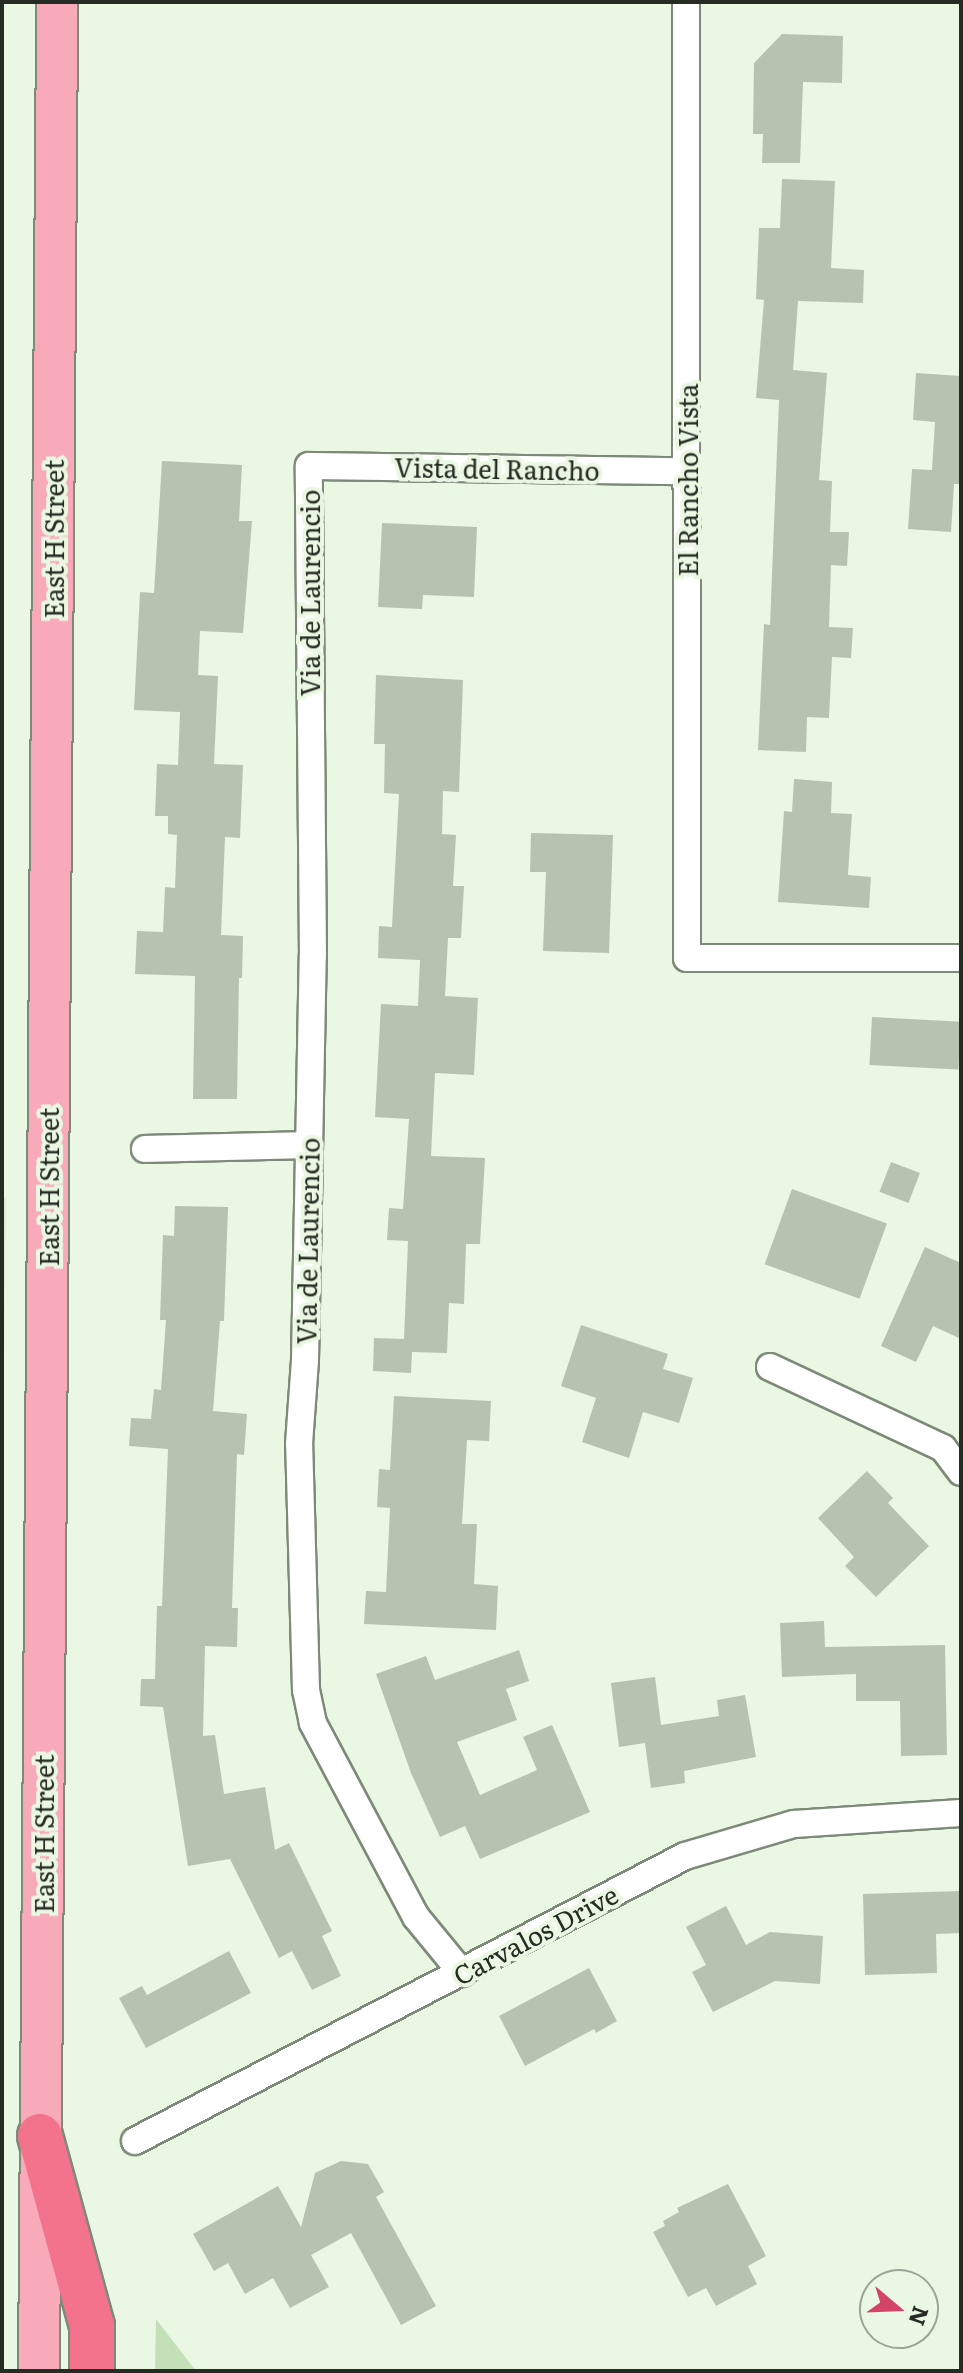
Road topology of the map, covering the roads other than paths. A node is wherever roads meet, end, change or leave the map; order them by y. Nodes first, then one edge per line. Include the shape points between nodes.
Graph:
1 (57, 2) edge
2 (686, 2) edge
3 (309, 466) joint
4 (686, 471) junction
5 (961, 958) edge
6 (308, 1145) junction
7 (145, 1149) dead end
8 (770, 1367) dead end
9 (961, 1472) edge
10 (961, 1813) edge
11 (462, 1973) junction
12 (40, 2136) junction
13 (135, 2141) dead end
14 (39, 2371) edge
15 (92, 2371) edge

1 - 12 main road, East H Street
2 - 4 street, El Rancho Vista
3 - 4 street, Vista del Rancho
3 - 6 street, Via de Laurencio via 313,956
4 - 5 street, El Rancho Vista via 687,958
6 - 7 street
6 - 11 street, Via de Laurencio via 299,1444 306,1690 313,1723 409,1904
8 - 9 street via 943,1448
10 - 11 street, Carvalos Drive via 794,1824 685,1856
11 - 13 street, Carvalos Drive
12 - 14 main road, East H Street
12 - 15 highway via 92,2326

